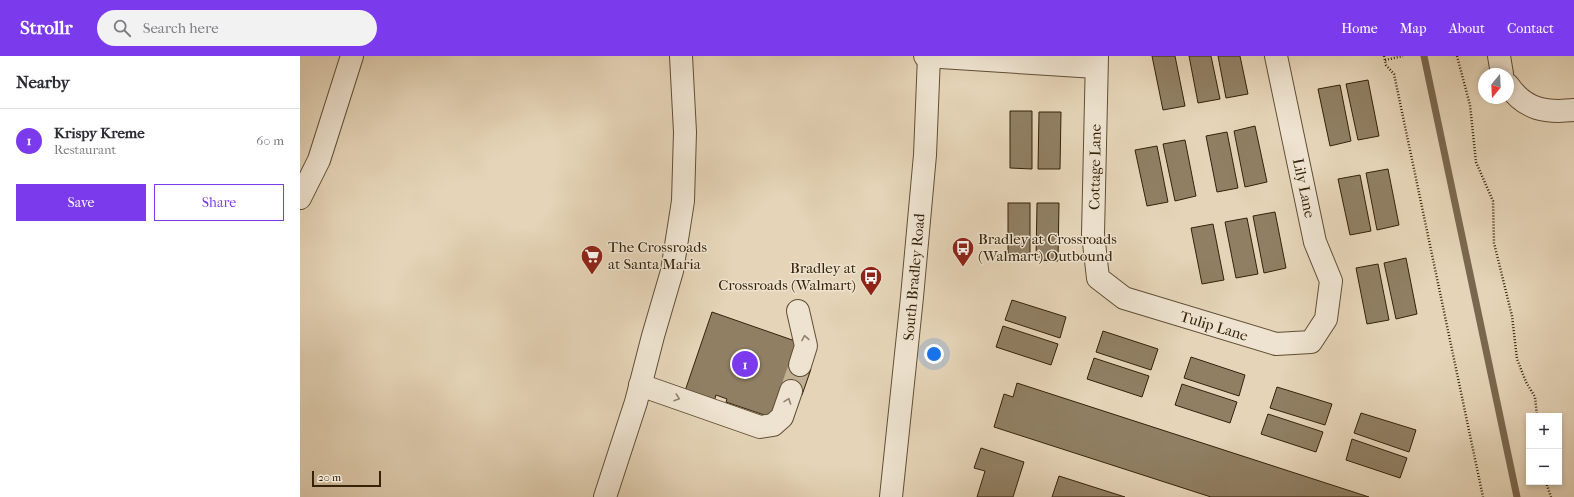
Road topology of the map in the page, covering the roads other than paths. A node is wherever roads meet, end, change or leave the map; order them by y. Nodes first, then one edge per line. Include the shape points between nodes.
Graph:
1 (352, 56) edge
2 (681, 56) edge
3 (925, 56) edge
4 (928, 56) edge
5 (1276, 56) edge
6 (1498, 56) edge
7 (1096, 61) edge
8 (1501, 68) edge
9 (1514, 93) edge
10 (1574, 110) edge
11 (300, 198) edge
12 (1098, 278) joint
13 (798, 311) dead end
14 (1326, 319) joint
15 (800, 365) tunnel mouth
16 (640, 386) junction
17 (791, 391) tunnel mouth
18 (605, 497) edge
19 (891, 497) edge

1 - 11 street via 319,160
2 - 16 street via 685,132 683,201 672,271
3 - 4 street
4 - 7 street
4 - 19 street, South Bradley Road via 924,163
5 - 14 street, Lily Lane via 1315,242 1330,280
6 - 8 street
7 - 12 street, Cottage Lane via 1093,234
9 - 10 street via 1540,110
12 - 14 street, Tulip Lane via 1124,298 1276,344 1311,342
15 -> 13 street via 806,346
16 -> 17 street via 760,427 772,425 782,417
16 - 18 street

